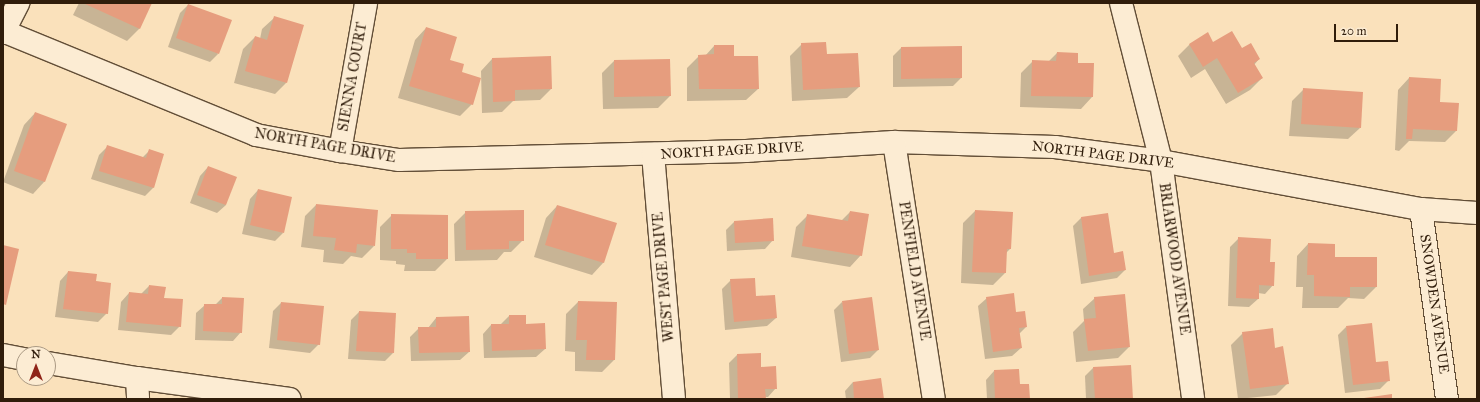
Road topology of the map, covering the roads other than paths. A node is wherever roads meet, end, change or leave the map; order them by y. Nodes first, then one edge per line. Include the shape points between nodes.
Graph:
1 (18, 3) edge
2 (366, 3) edge
3 (1121, 3) edge
4 (3, 32) edge
5 (894, 142) junction
6 (340, 151) junction
7 (653, 154) junction
8 (1162, 161) junction
9 (1421, 209) junction
10 (1477, 213) edge
11 (3, 356) edge
12 (16, 358) edge
13 (56, 364) edge
14 (138, 378) junction
15 (138, 399) edge
16 (290, 399) edge
17 (674, 399) edge
18 (934, 399) edge
19 (1193, 399) edge
20 (1447, 399) edge

1 - 4 street
2 - 6 street, SIENNA COURT
3 - 8 street, BRIARWOOD AVENUE
4 - 6 street, NORTH PAGE DRIVE via 256,135
5 - 7 street, NORTH PAGE DRIVE
5 - 8 street, NORTH PAGE DRIVE via 1055,147
5 - 18 street, PENFIELD AVENUE
6 - 7 street, NORTH PAGE DRIVE via 399,160
7 - 17 street, WEST PAGE DRIVE
8 - 9 street, NORTH PAGE DRIVE
8 - 19 street, BRIARWOOD AVENUE
9 - 10 street, NORTH PAGE DRIVE
9 - 20 street, SNOWDEN AVENUE
11 - 12 street
13 - 14 street
14 - 15 street
14 - 16 street

